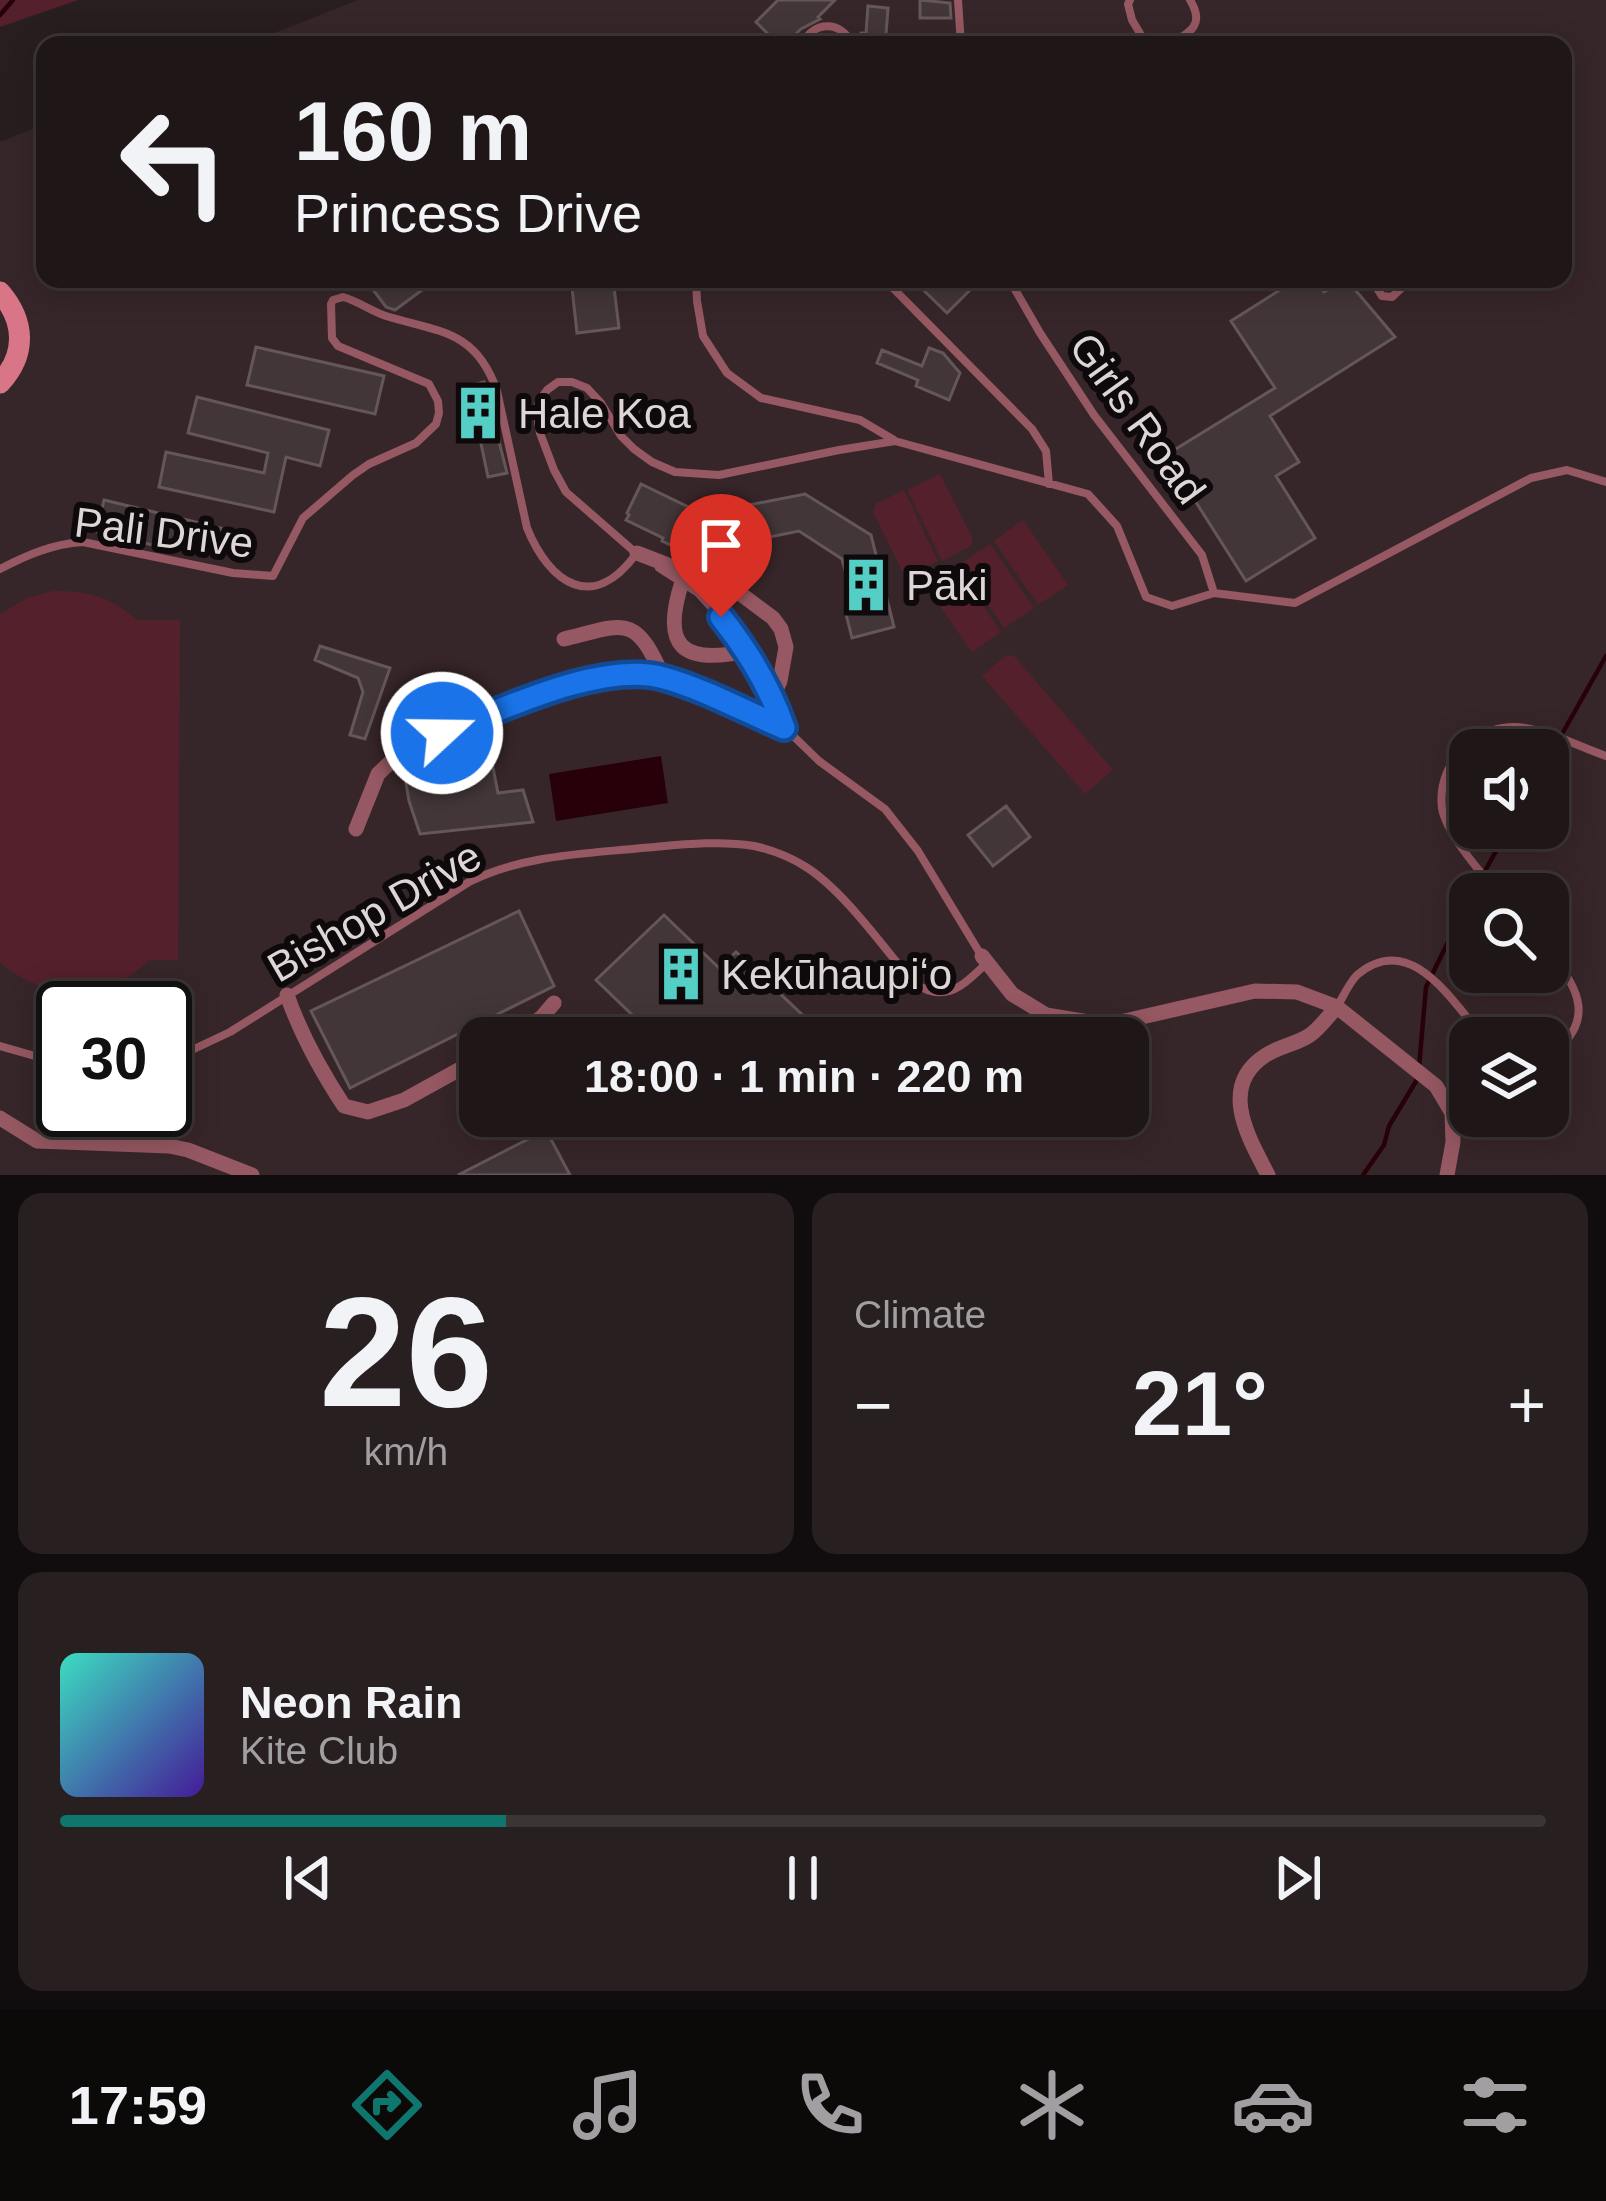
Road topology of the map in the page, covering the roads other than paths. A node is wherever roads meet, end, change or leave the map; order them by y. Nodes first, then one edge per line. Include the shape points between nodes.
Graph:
1 (958, 0) edge
2 (1130, 0) edge
3 (1190, 0) edge
4 (809, 36) edge
5 (847, 36) edge
6 (960, 36) edge
7 (1142, 36) edge
8 (1184, 36) edge
9 (696, 288) edge
10 (893, 288) edge
11 (1015, 288) edge
12 (1377, 288) edge
13 (1402, 288) edge
14 (0, 292) edge
15 (0, 382) edge
16 (896, 441) junction
17 (1606, 482) edge
18 (1049, 484) junction
19 (637, 553) junction
20 (0, 569) edge
21 (682, 582) junction
22 (1214, 593) junction
23 (564, 639) dead end
24 (746, 651) junction
25 (663, 677) junction
26 (773, 696) junction
27 (784, 728) junction
28 (1606, 756) edge
29 (356, 830) dead end
30 (1481, 873) edge
31 (985, 959) junction
32 (1569, 975) edge
33 (287, 995) junction
34 (554, 1003) dead end
35 (1337, 1007) junction
36 (542, 1017) edge
37 (1466, 1017) edge
38 (1569, 1038) edge
39 (0, 1046) edge
40 (192, 1049) edge
41 (36, 1056) edge
42 (459, 1070) edge
43 (0, 1118) edge
44 (252, 1175) edge
45 (1268, 1175) edge
46 (1447, 1175) edge

1 - 6 lane
2 - 7 lane
3 - 8 lane via 1196,22
4 - 5 lane via 830,26
9 - 16 lane via 703,336 727,373 761,398 860,420
10 - 18 lane via 1032,429 1046,451
11 - 22 lane, Girls Road via 1094,416 1202,555
12 - 13 lane via 1392,297
14 - 15 street via 20,343
16 - 18 lane
16 - 19 lane via 719,476 686,474 634,449 587,388 558,382 537,415 554,470 566,492
17 - 22 lane via 1567,470 1531,478 1295,603
18 - 22 lane via 1088,494 1118,526 1146,597 1172,606
19 - 20 lane, Pali Drive via 605,585 557,574 527,528 497,391 477,354 441,330 343,296 331,304 338,346 423,379 439,413 429,434 369,464 302,518 274,576 83,542 39,550
19 - 21 lane
19 - 26 street via 726,583 773,618 786,647
21 - 24 lane
21 - 24 street via 672,614 684,647 716,658
23 - 25 street via 630,627
24 - 26 lane
25 - 27 street
25 - 29 street via 584,680 405,748 378,774
26 - 27 lane
27 - 31 lane via 885,809
28 - 30 lane via 1524,728 1493,729 1466,744 1443,784 1442,811
31 - 33 lane, Bishop Drive via 956,989 928,992 803,865 749,845 685,844 497,870
31 - 35 street via 1012,994 1046,1015 1107,1025 1255,991 1297,992
32 - 38 lane via 1580,1014
33 - 40 lane, Bishop Drive
33 - 42 street via 344,1106 368,1112
34 - 36 street
35 - 37 lane via 1355,976 1381,961 1406,962 1425,970
35 - 45 street via 1308,1036 1257,1063 1243,1085 1242,1124
35 - 46 street via 1436,1086 1452,1113
39 - 41 lane
43 - 44 street via 37,1141 179,1148

